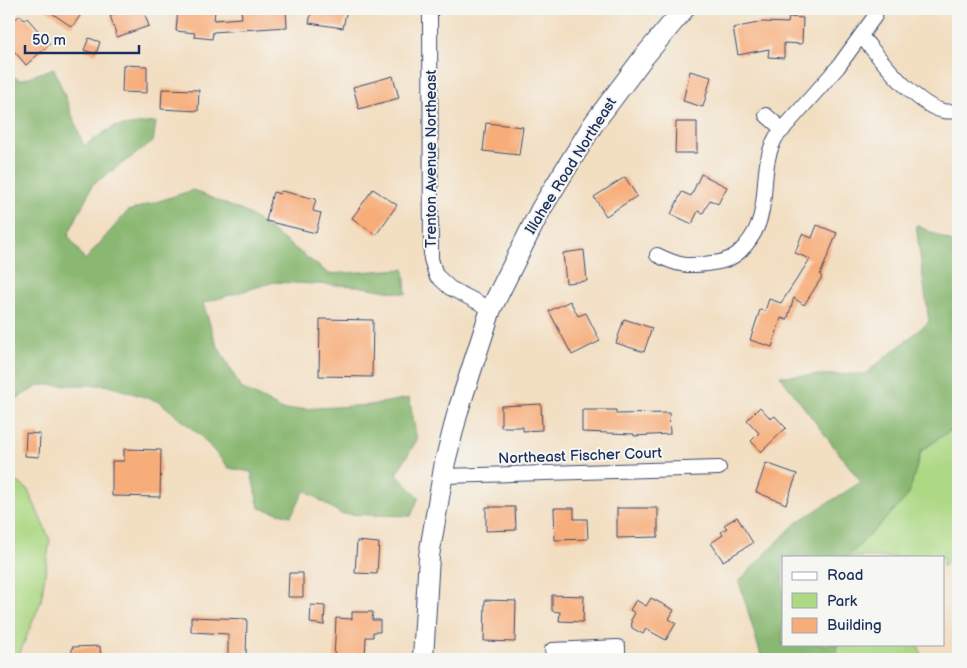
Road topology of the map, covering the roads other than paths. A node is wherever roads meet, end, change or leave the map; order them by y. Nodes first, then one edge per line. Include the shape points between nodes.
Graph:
1 (430, 9) edge
2 (684, 9) edge
3 (876, 9) edge
4 (861, 36) junction
5 (958, 111) edge
6 (766, 115) dead end
7 (782, 130) junction
8 (657, 255) dead end
9 (491, 309) junction
10 (719, 468) dead end
11 (443, 476) junction
12 (552, 650) dead end
13 (423, 659) edge
14 (618, 659) edge

1 - 9 street, Trenton Avenue Northeast via 431,259 436,275 450,288
2 - 9 main road, Illahee Road Northeast via 594,123 541,209
3 - 4 street via 875,16
4 - 5 street via 897,78 924,102 943,110
4 - 7 street
6 - 7 street
7 - 8 street via 771,146 762,216 754,236 740,252 722,262 699,266 676,264
9 - 11 main road via 458,411
10 - 11 street, Northeast Fischer Court
11 - 13 main road via 429,556
12 - 14 street via 618,647

